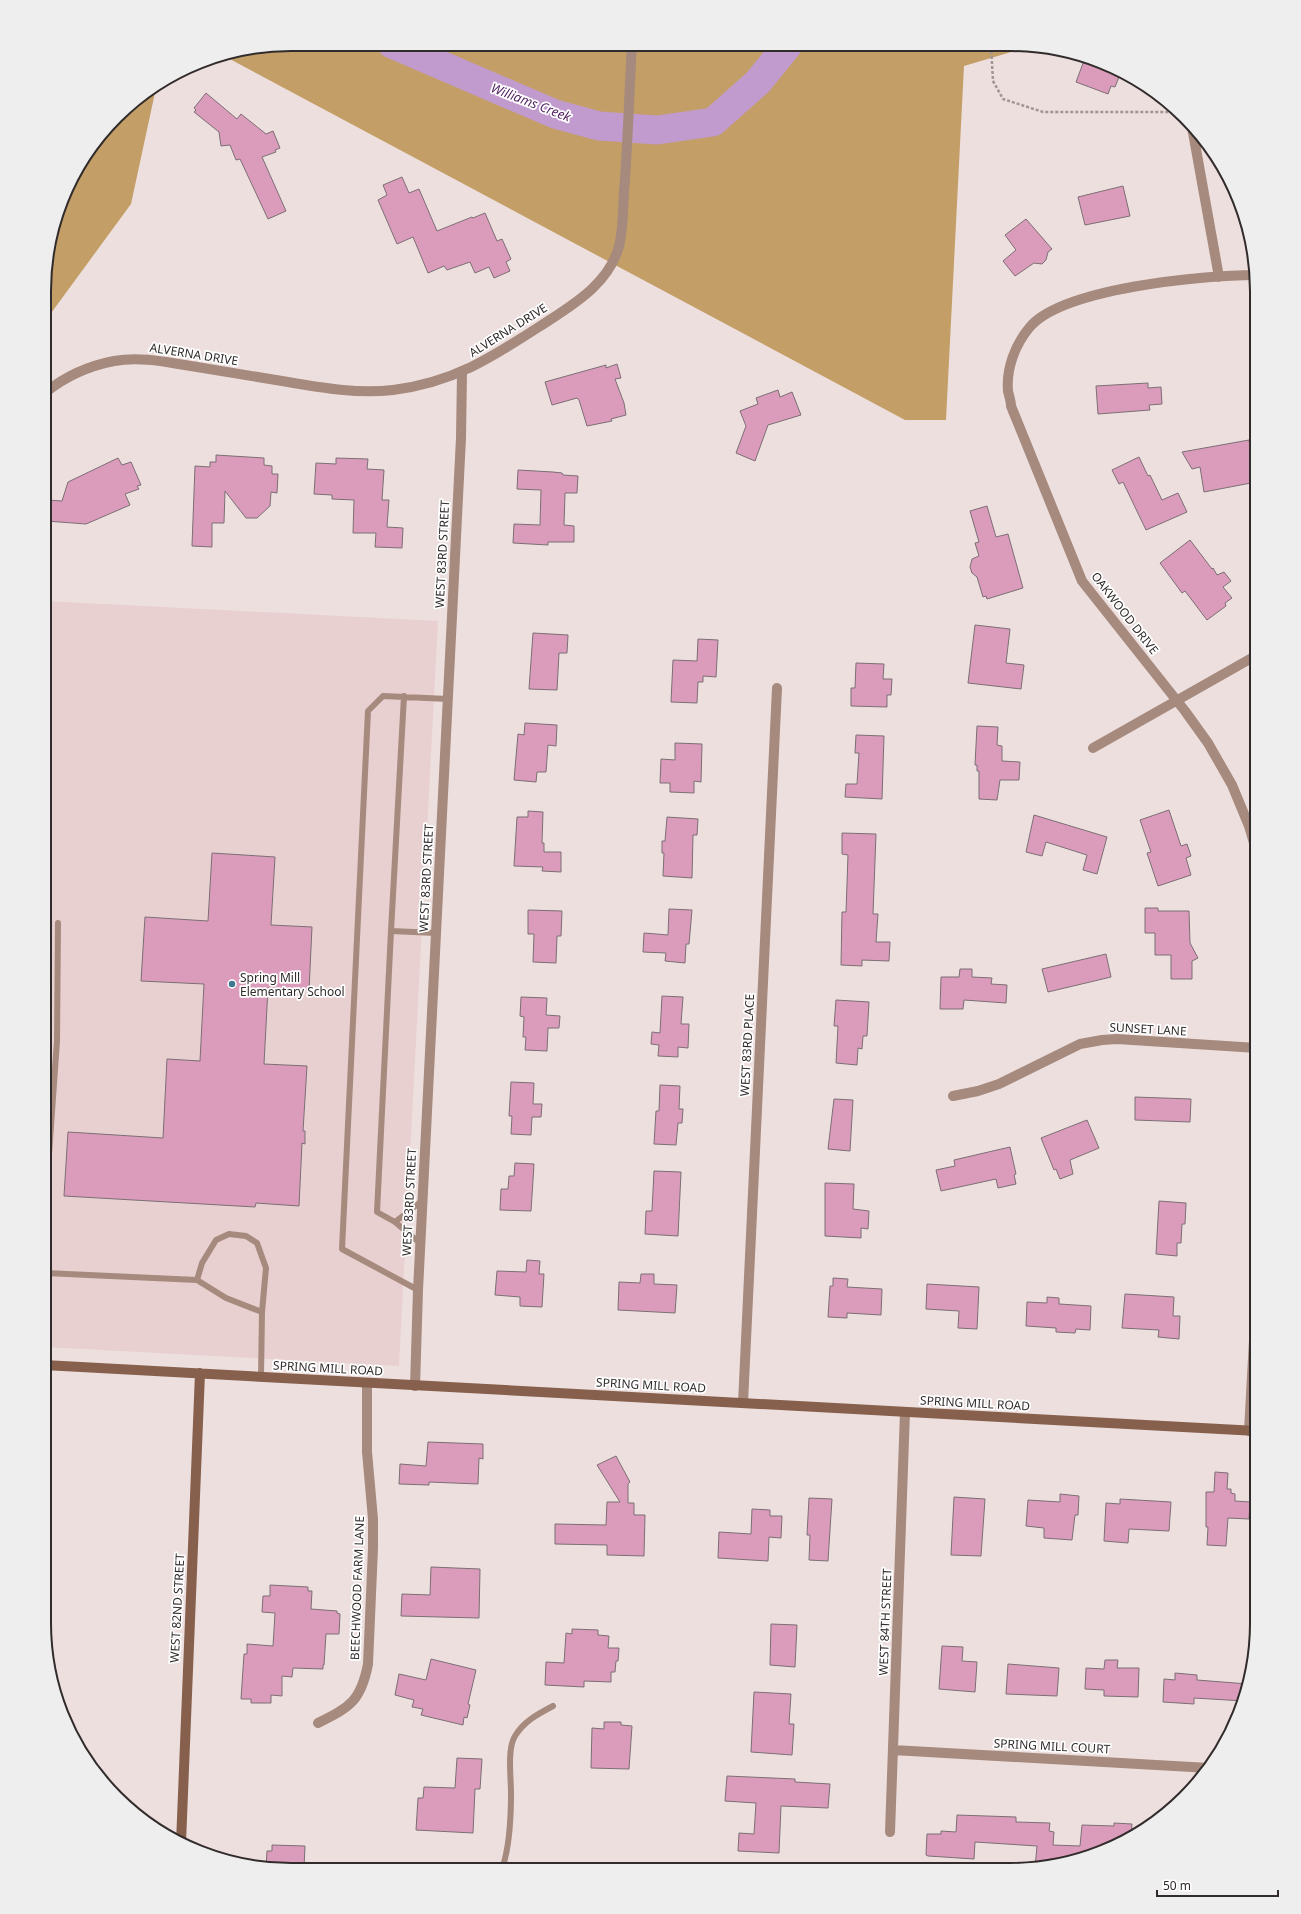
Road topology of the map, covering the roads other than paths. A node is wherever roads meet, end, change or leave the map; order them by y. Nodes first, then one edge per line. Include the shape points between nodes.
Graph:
1 (632, 51) edge
2 (1194, 138) edge
3 (1249, 275) edge
4 (1220, 277) junction
5 (462, 372) junction
6 (51, 388) edge
7 (1250, 659) edge
8 (777, 688) dead end
9 (404, 696) junction
10 (448, 699) junction
11 (1177, 700) junction
12 (1093, 748) dead end
13 (1250, 829) edge
14 (58, 923) dead end
15 (391, 931) junction
16 (436, 933) junction
17 (1250, 1048) edge
18 (953, 1096) dead end
19 (51, 1126) edge
20 (423, 1200) junction
21 (395, 1222) junction
22 (420, 1243) junction
23 (51, 1273) edge
24 (197, 1280) junction
25 (418, 1290) junction
26 (262, 1312) junction
27 (51, 1365) edge
28 (200, 1373) junction
29 (261, 1377) junction
30 (367, 1383) junction
31 (415, 1386) junction
32 (743, 1403) junction
33 (905, 1412) junction
34 (1250, 1431) edge
35 (553, 1706) dead end
36 (318, 1723) dead end
37 (893, 1750) junction
38 (1201, 1768) edge
39 (890, 1832) dead end
40 (180, 1836) edge
41 (504, 1863) edge

1 - 5 street, ALVERNA DRIVE via 620,242 612,263 598,283 575,303 492,357
2 - 4 street
3 - 4 street, OAKWOOD DRIVE
4 - 11 street, OAKWOOD DRIVE via 1145,285 1068,303 1050,312 1029,328 1011,361 1008,391 1011,406 1082,581
5 - 6 street, ALVERNA DRIVE via 412,387 355,391 328,389 160,361 130,360 100,364 66,378
5 - 10 street, WEST 83RD STREET
7 - 11 street
8 - 32 street, WEST 83RD PLACE
9 - 10 lane
9 - 15 lane
9 - 25 lane via 383,696 368,711 342,1249
10 - 16 street, WEST 83RD STREET
11 - 12 street
11 - 13 street, OAKWOOD DRIVE via 1208,742 1232,785
14 - 19 lane via 57,1041
15 - 16 lane
15 - 21 lane via 376,1212
16 - 20 street, WEST 83RD STREET
17 - 18 street, SUNSET LANE via 1117,1039 1095,1041 1067,1050 990,1088
20 - 21 lane
20 - 22 street, WEST 83RD STREET
21 - 22 lane
22 - 25 street, WEST 83RD STREET
23 - 24 lane
24 - 26 lane via 226,1298
24 - 26 lane via 202,1263 216,1240 229,1234 246,1236 257,1243 266,1268
25 - 31 street, WEST 83RD STREET
26 - 29 lane
27 - 28 street, SPRING MILL ROAD
28 - 29 street, SPRING MILL ROAD
28 - 40 street, WEST 82ND STREET
29 - 30 street, SPRING MILL ROAD
30 - 31 street, SPRING MILL ROAD
30 - 36 street, BEECHWOOD FARM LANE via 367,1452 373,1519 368,1664 364,1683 351,1704
31 - 32 street, SPRING MILL ROAD
32 - 33 street, SPRING MILL ROAD
33 - 34 street, SPRING MILL ROAD
33 - 37 street, WEST 84TH STREET
35 - 41 lane via 533,1716 522,1725 514,1737 510,1757 509,1825
37 - 38 street, SPRING MILL COURT
37 - 39 street, WEST 84TH STREET

